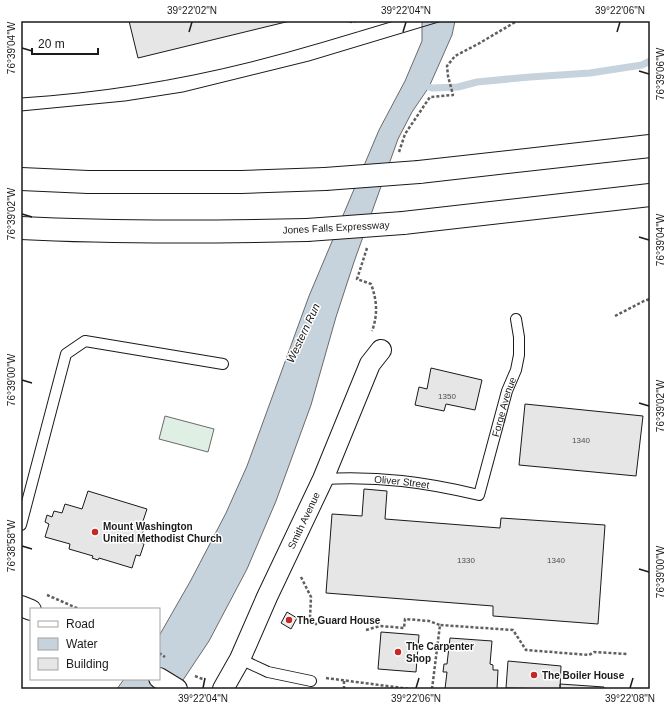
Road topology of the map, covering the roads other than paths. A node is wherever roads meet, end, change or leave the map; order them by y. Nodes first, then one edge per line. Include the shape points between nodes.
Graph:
1 (650, 146) edge
2 (21, 179) edge
3 (650, 195) edge
4 (21, 228) edge
5 (516, 319) dead end
6 (381, 350) dead end
7 (223, 364) dead end
8 (324, 479) junction
9 (479, 495) joint
10 (21, 525) edge
11 (240, 659) junction
12 (160, 679) edge
13 (311, 680) dead end
14 (216, 683) edge
15 (177, 689) edge

1 - 2 highway, bridge via 419,172 325,179 241,182 88,182
3 - 4 highway, Jones Falls Expressway, bridge via 403,224 307,230 86,232
5 - 9 lane, Forge Avenue via 519,343 516,370 506,391
6 - 8 street, Smith Avenue via 370,364
7 - 10 lane via 85,341 66,354
8 - 9 lane, Oliver Street via 390,479 438,485
8 - 11 street, Smith Avenue
11 - 13 lane via 268,672
11 - 14 street, Smith Avenue
12 - 15 street

